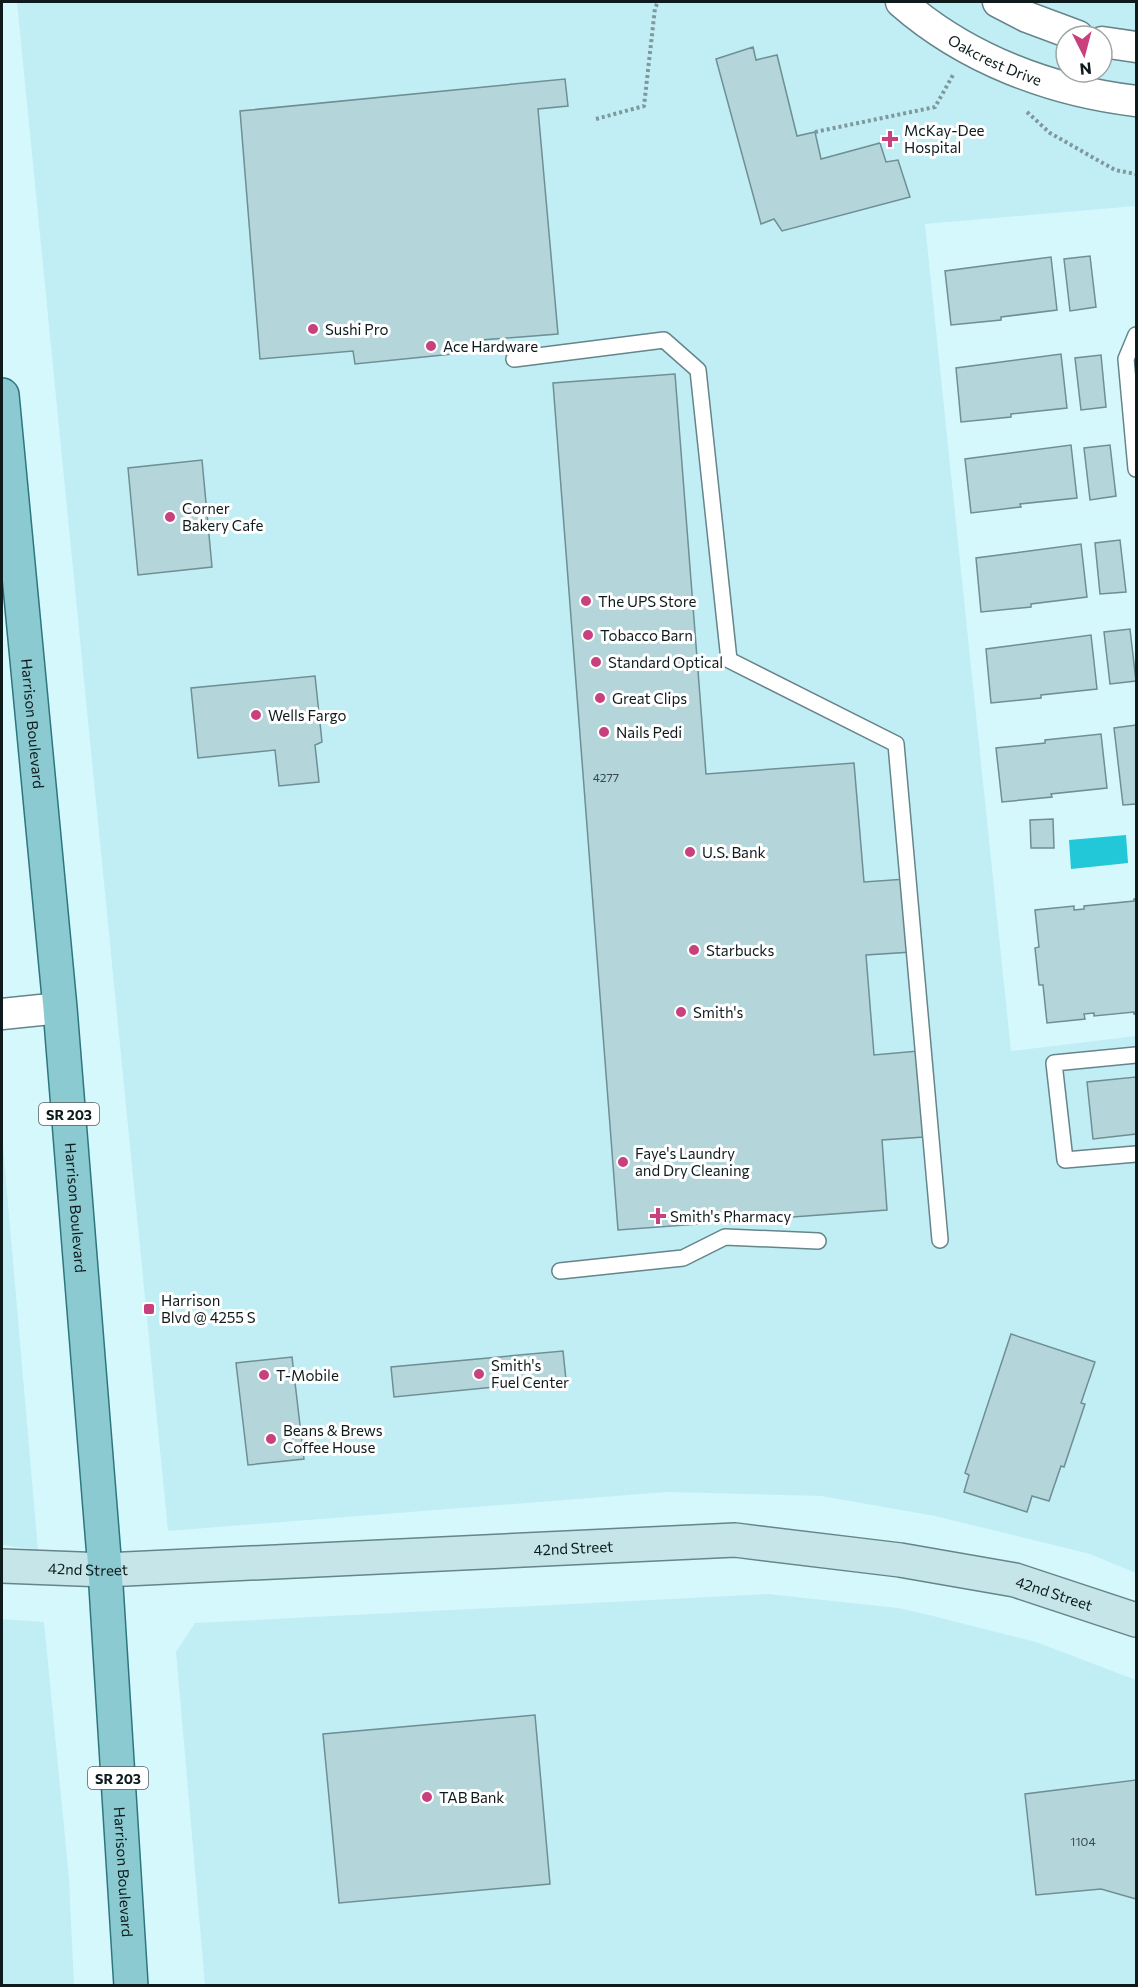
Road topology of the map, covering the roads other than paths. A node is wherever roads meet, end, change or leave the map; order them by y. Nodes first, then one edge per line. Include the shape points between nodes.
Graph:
1 (901, 2) edge
2 (998, 2) edge
3 (1054, 27) edge
4 (1114, 44) edge
5 (1137, 47) edge
6 (1137, 101) edge
7 (1137, 335) edge
8 (514, 359) dead end
9 (2, 395) edge
10 (1137, 469) edge
11 (60, 1008) junction
12 (2, 1014) edge
13 (1137, 1055) edge
14 (1137, 1154) edge
15 (940, 1240) dead end
16 (818, 1241) dead end
17 (560, 1271) dead end
18 (2, 1566) edge
19 (105, 1570) junction
20 (1137, 1620) edge
21 (131, 1986) edge

1 - 6 street, Oakcrest Drive via 968,49 1011,70 1090,94
2 - 3 street
4 - 5 street
7 - 10 lane via 1126,359
8 - 15 lane via 664,340 698,370 729,660 896,744
9 - 11 main road, Harrison Boulevard / SR 203
11 - 12 street
11 - 19 main road, Harrison Boulevard / SR 203
13 - 14 lane via 1054,1063 1065,1160
16 - 17 lane via 725,1237 683,1258
18 - 19 main road, 42nd Street
19 - 20 main road, 42nd Street via 735,1540 900,1560 1015,1580
19 - 21 main road, Harrison Boulevard / SR 203

